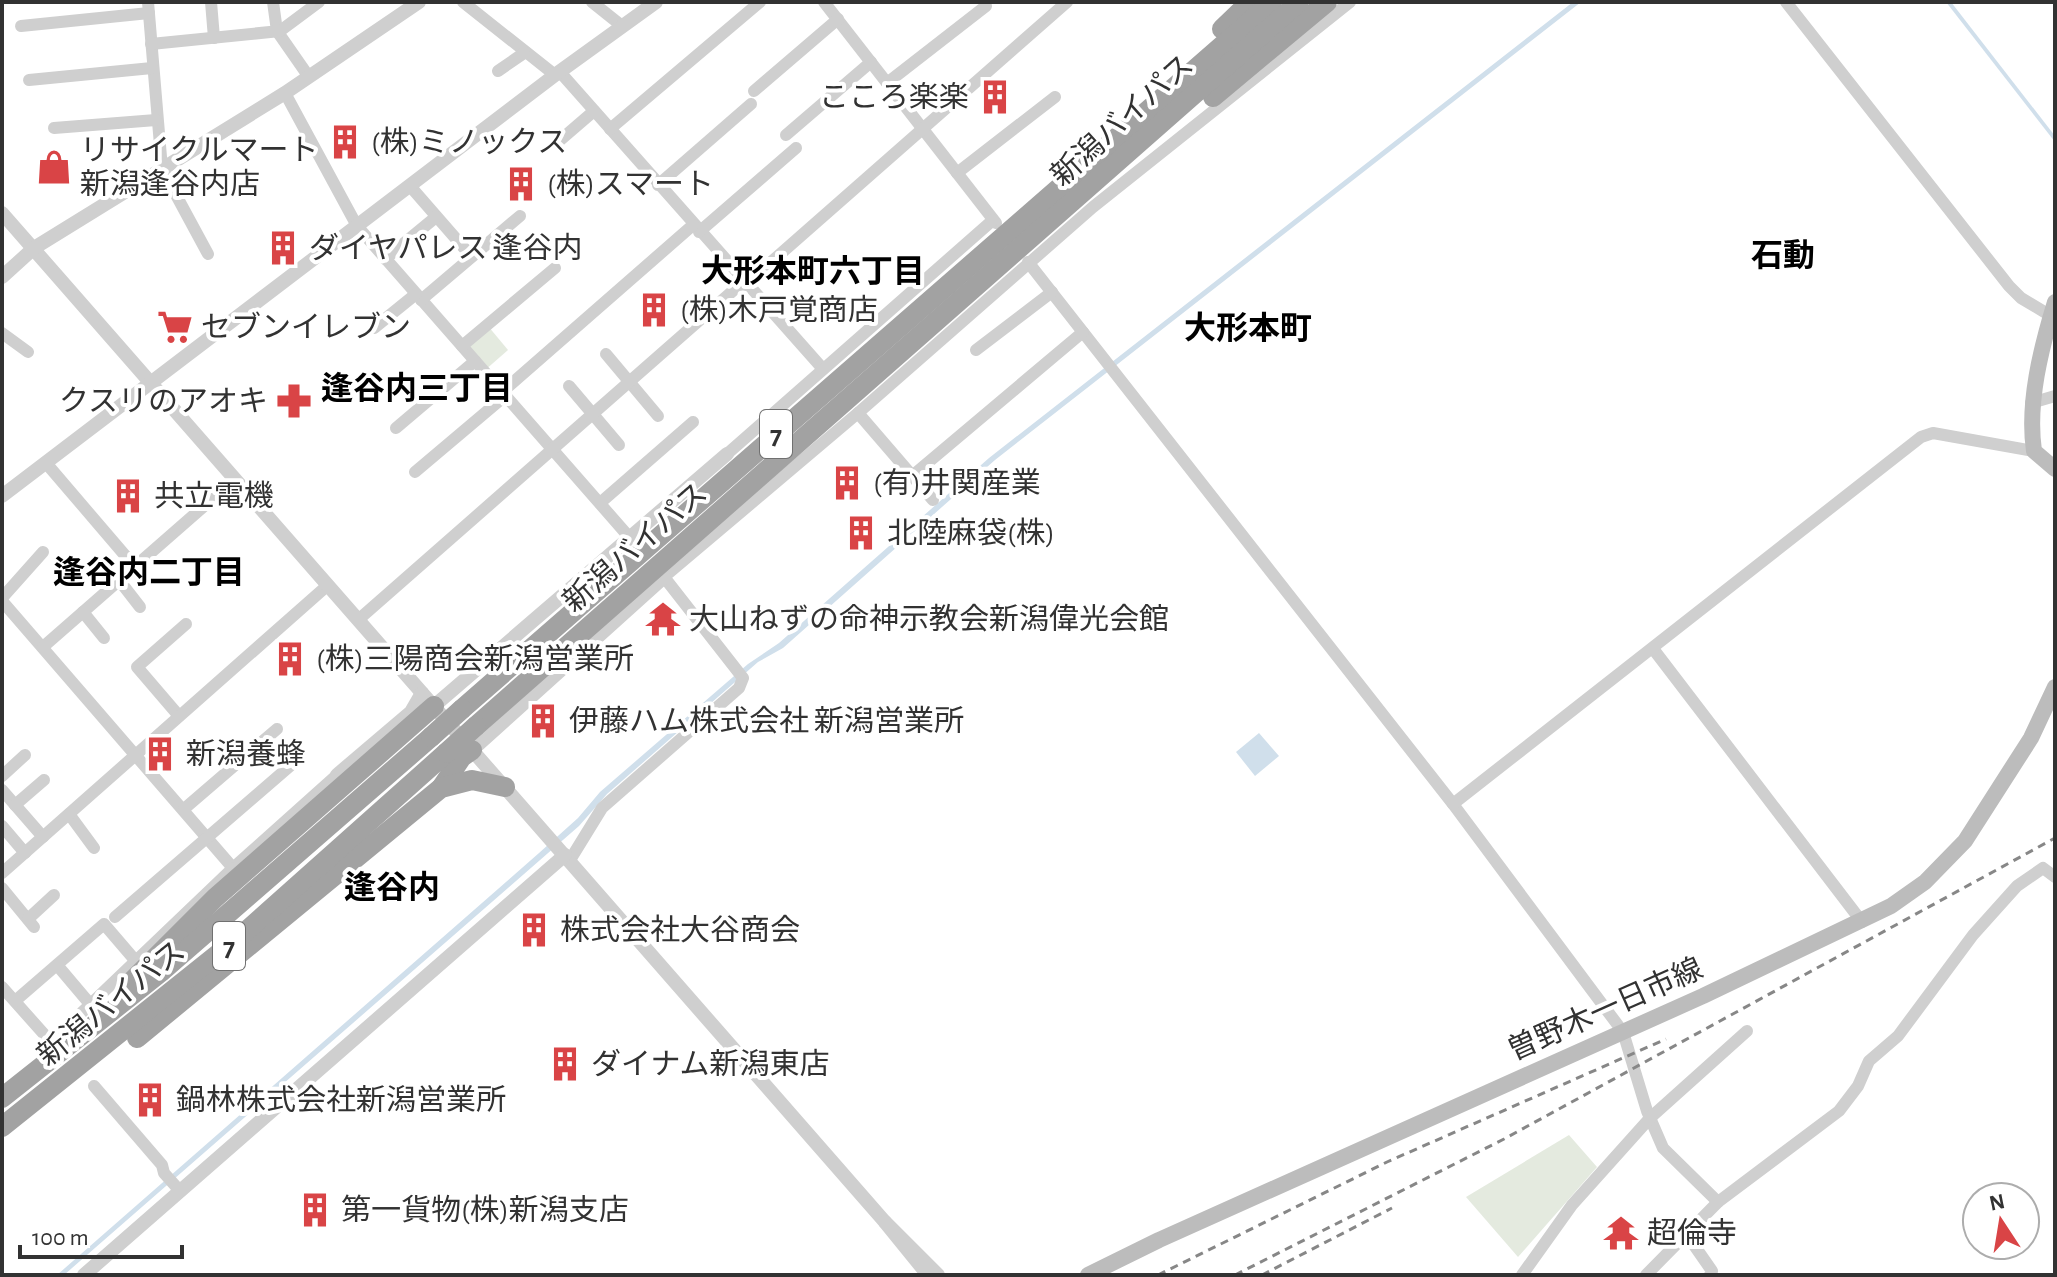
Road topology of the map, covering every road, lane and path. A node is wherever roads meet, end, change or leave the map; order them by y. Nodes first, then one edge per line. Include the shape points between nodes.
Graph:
1 (211, 2) edge
2 (273, 2) edge
3 (319, 2) edge
4 (419, 2) edge
5 (463, 2) edge
6 (592, 2) edge
7 (656, 2) edge
8 (760, 2) edge
9 (1067, 2) edge
10 (1250, 2) edge
11 (1272, 2) edge
12 (1299, 2) edge
13 (1327, 2) edge
14 (1350, 2) edge
15 (1786, 2) edge
16 (828, 3) edge
17 (986, 6) dead end
18 (148, 7) edge
19 (838, 19) junction
20 (21, 26) dead end
21 (622, 26) junction
22 (277, 31) junction
23 (214, 38) junction
24 (151, 44) junction
25 (524, 53) junction
26 (871, 62) junction
27 (152, 68) junction
28 (498, 71) dead end
29 (557, 74) junction
30 (309, 77) junction
31 (29, 80) dead end
32 (887, 83) junction
33 (285, 93) junction
34 (1055, 97) dead end
35 (594, 111) junction
36 (156, 120) junction
37 (54, 128) dead end
38 (922, 128) junction
39 (610, 129) junction
40 (786, 135) dead end
41 (558, 142) dead end
42 (796, 148) dead end
43 (1091, 159) junction
44 (162, 169) junction
45 (957, 173) junction
46 (1096, 183) junction
47 (658, 185) junction
48 (410, 186) junction
49 (2, 213) edge
50 (520, 216) dead end
51 (436, 217) junction
52 (357, 226) junction
53 (696, 228) junction
54 (34, 248) junction
55 (208, 254) dead end
56 (471, 256) junction
57 (385, 259) junction
58 (1028, 262) junction
59 (555, 268) dead end
60 (2, 277) edge
61 (744, 284) junction
62 (1052, 292) junction
63 (419, 297) junction
64 (2053, 309) edge
65 (374, 328) dead end
66 (1083, 332) junction
67 (2, 333) edge
68 (462, 346) junction
69 (976, 350) dead end
70 (28, 352) dead end
71 (606, 354) dead end
72 (475, 361) junction
73 (823, 369) junction
74 (629, 382) junction
75 (151, 383) junction
76 (569, 386) dead end
77 (504, 394) junction
78 (2055, 396) edge
79 (2031, 403) junction
80 (858, 413) junction
81 (592, 414) junction
82 (658, 416) dead end
83 (693, 422) dead end
84 (396, 428) dead end
85 (619, 445) dead end
86 (552, 449) junction
87 (2034, 451) junction
88 (727, 454) joint
89 (46, 463) junction
90 (2055, 469) edge
91 (415, 472) dead end
92 (912, 476) junction
93 (235, 479) junction
94 (2, 496) edge
95 (933, 500) dead end
96 (600, 503) junction
97 (630, 538) junction
98 (43, 552) dead end
99 (135, 567) junction
100 (664, 577) junction
101 (119, 580) junction
102 (328, 585) junction
103 (2, 599) edge
104 (140, 607) dead end
105 (83, 612) junction
106 (358, 620) junction
107 (186, 624) dead end
108 (104, 638) dead end
109 (43, 647) junction
110 (1654, 650) junction
111 (2055, 687) edge
112 (428, 700) junction
113 (179, 716) junction
114 (277, 729) dead end
115 (472, 750) junction
116 (137, 754) junction
117 (25, 755) dead end
118 (290, 766) dead end
119 (337, 775) joint
120 (2, 776) edge
121 (44, 780) dead end
122 (505, 787) junction
123 (441, 788) junction
124 (2, 790) edge
125 (1453, 804) junction
126 (15, 805) junction
127 (184, 809) junction
128 (69, 814) junction
129 (2, 826) edge
130 (43, 837) junction
131 (207, 837) junction
132 (94, 848) dead end
133 (25, 853) junction
134 (568, 858) junction
135 (233, 868) junction
136 (2, 873) edge
137 (2055, 877) edge
138 (2, 888) edge
139 (54, 895) dead end
140 (115, 917) dead end
141 (1862, 922) junction
142 (134, 959) junction
143 (57, 965) junction
144 (2, 987) edge
145 (15, 1001) junction
146 (90, 1004) junction
147 (1747, 1031) dead end
148 (1623, 1032) junction
149 (59, 1054) junction
150 (94, 1086) dead end
151 (47, 1095) junction
152 (2, 1098) edge
153 (1650, 1118) junction
154 (2, 1127) edge
155 (180, 1191) junction
156 (1718, 1202) junction
157 (885, 1222) junction
158 (1687, 1235) junction
159 (84, 1275) edge
160 (928, 1275) edge
161 (938, 1275) edge
162 (1088, 1275) edge
163 (1522, 1275) edge
164 (1646, 1275) edge
165 (1710, 1275) edge

1 - 23 street
2 - 22 street
3 - 22 street
4 - 30 street
5 - 25 street
6 - 21 street
7 - 21 street
8 - 39 street
9 - 38 street
10 - 43 highway
11 - 43 highway, 新潟バイパス / 7
12 - 46 highway, 新潟バイパス / 7
13 - 46 highway via 1196,111
14 - 58 street
15 - 64 street via 2009,286 2021,298
16 - 19 street
17 - 32 street
18 - 20 street
18 - 24 street
19 - 26 street
19 - 47 street
21 - 29 street
22 - 23 street
22 - 30 street
23 - 24 street
24 - 27 street
25 - 28 street
25 - 29 street
26 - 32 street
26 - 40 street
27 - 31 street
27 - 36 street
29 - 35 street
29 - 48 street
30 - 33 street
32 - 38 street
33 - 44 street
33 - 52 street
34 - 45 street
35 - 39 street
35 - 41 street
36 - 37 street
36 - 44 street
38 - 45 street
38 - 61 street
39 - 47 street
42 - 53 street
43 - 149 highway, 新潟バイパス / 7, bridge via 161,972
44 - 54 street
44 - 55 street
45 - 73 street via 995,222
46 - 151 highway, 新潟バイパス / 7, bridge via 243,934
47 - 53 street
48 - 51 street
48 - 52 street
49 - 54 street
50 - 56 street
51 - 56 street
51 - 57 street
52 - 57 street
52 - 75 street
53 - 61 street
53 - 77 street
54 - 60 street
54 - 75 street
56 - 63 street
57 - 63 street
58 - 62 street
58 - 80 street
59 - 68 street
61 - 73 street
61 - 74 street
62 - 66 street
62 - 69 street
63 - 65 street
63 - 68 street
64 - 79 main road
66 - 92 street
66 - 125 street
67 - 70 street
68 - 72 street
71 - 74 street
72 - 77 street
72 - 84 street
73 - 88 street
74 - 81 street
74 - 82 street
75 - 89 street
75 - 93 street
76 - 81 street
77 - 86 street
77 - 91 street
78 - 79 street
79 - 87 main road
80 - 92 street
80 - 100 street
81 - 85 street
81 - 86 street
83 - 96 street
86 - 96 street
86 - 106 street
87 - 90 main road
87 - 110 street via 1933,433 1921,437
88 - 97 street
89 - 94 street
89 - 99 street
92 - 95 street
93 - 99 street
93 - 102 street
96 - 97 street
97 - 112 street
98 - 103 street
99 - 101 street
100 - 115 street
100 - 134 street via 741,674 739,688 602,808
101 - 104 street
101 - 105 street
102 - 106 street
102 - 113 street
103 - 109 street
105 - 108 street
105 - 109 street
106 - 112 street
107 - 113 street via 137,667
109 - 116 street
110 - 125 street
110 - 141 street
111 - 141 main road, 曽野木一日市線 via 2031,738 1965,841 1925,882
112 - 115 street
112 - 119 street
112 - 149 highway via 215,898
113 - 116 street
114 - 127 street
115 - 122 street
115 - 123 highway
116 - 127 street
116 - 128 street
117 - 120 street
118 - 131 street
119 - 135 street
121 - 126 street
122 - 123 highway via 472,780
122 - 134 street
123 - 151 highway via 117,1054
124 - 126 street
125 - 148 street
126 - 130 street
127 - 131 street
128 - 130 street
128 - 132 street
129 - 133 street
130 - 133 street
131 - 135 street
131 - 140 street
133 - 136 street
134 - 155 street
134 - 157 street
135 - 142 street
137 - 156 street via 2043,868 2017,886 1898,1036 1869,1061 1839,1111
138 - 139 street via 31,923
141 - 148 main road, 曽野木一日市線
142 - 143 street via 104,924
142 - 146 street
143 - 145 street
143 - 146 street
144 - 145 street
145 - 146 street via 51,1042
147 - 153 street
148 - 153 street
148 - 162 main road, 曽野木一日市線
149 - 152 highway, 新潟バイパス / 7
150 - 155 street
151 - 154 highway, 新潟バイパス / 7
153 - 156 street via 1663,1148
153 - 163 street via 1572,1205
155 - 159 street
156 - 158 street
157 - 160 street
157 - 161 street
158 - 164 street
158 - 165 street

